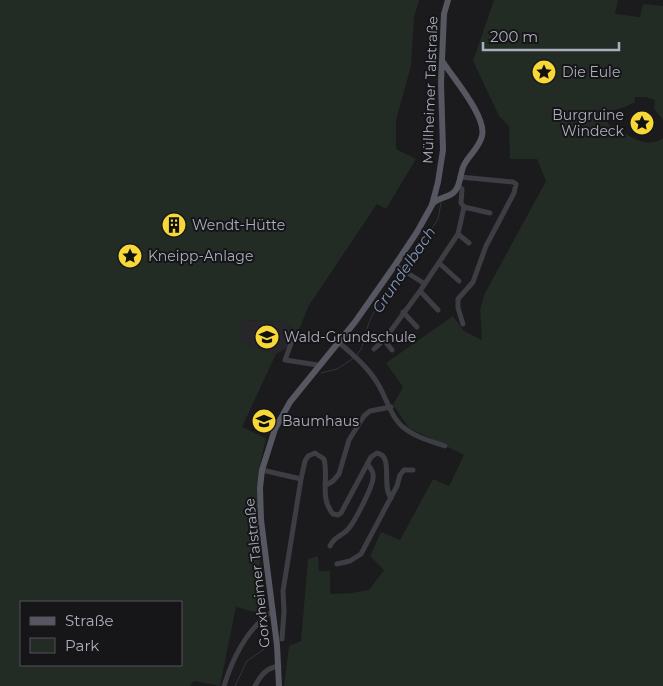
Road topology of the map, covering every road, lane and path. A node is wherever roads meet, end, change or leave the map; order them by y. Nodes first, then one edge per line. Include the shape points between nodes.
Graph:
1 (448, 0) edge
2 (442, 61) junction
3 (453, 78) junction
4 (441, 83) junction
5 (460, 177) junction
6 (458, 186) junction
7 (436, 190) junction
8 (442, 197) junction
9 (432, 205) junction
10 (464, 208) junction
11 (490, 214) dead end
12 (458, 234) junction
13 (469, 243) dead end
14 (439, 263) junction
15 (395, 265) junction
16 (460, 281) dead end
17 (425, 284) junction
18 (420, 291) junction
19 (438, 310) dead end
20 (403, 312) junction
21 (463, 324) dead end
22 (417, 327) dead end
23 (384, 340) junction
24 (292, 341) dead end
25 (338, 342) junction
26 (374, 349) dead end
27 (392, 350) dead end
28 (318, 365) junction
29 (391, 407) junction
30 (445, 446) dead end
31 (265, 458) joint
32 (368, 464) junction
33 (262, 470) junction
34 (413, 470) dead end
35 (301, 479) junction
36 (325, 483) junction
37 (391, 498) junction
38 (330, 546) dead end
39 (337, 564) dead end
40 (283, 591) junction
41 (270, 593) junction
42 (272, 611) junction
43 (282, 639) dead end
44 (279, 666) junction
45 (224, 686) edge
46 (255, 686) edge
47 (279, 686) edge

1 - 2 main road, Müllheimer Talstraße via 444,14
2 - 3 main road
2 - 4 main road, Müllheimer Talstraße
3 - 4 main road
3 - 5 main road via 480,118 483,129 480,143 465,163
4 - 7 main road, Müllheimer Talstraße via 443,150
5 - 6 main road
5 - 21 street via 516,184 486,246 473,282 458,299
6 - 8 main road via 452,194
6 - 10 street via 462,189
7 - 8 main road
7 - 9 main road, Müllheimer Talstraße
8 - 9 main road
9 - 15 main road, Müllheimer Talstraße
10 - 11 street
10 - 12 street
12 - 13 street
12 - 14 street
14 - 16 street
14 - 17 street
15 - 17 street
15 - 25 main road, Müllheimer Talstraße
17 - 18 street
18 - 19 street
18 - 20 street
20 - 22 street
20 - 23 street
23 - 26 street
23 - 27 street
24 - 28 street via 285,360
25 - 28 main road, Müllheimer Talstraße
25 - 29 street via 358,358 377,381
28 - 31 main road, Müllheimer Talstraße via 286,409
29 - 30 street via 402,426 417,436
29 - 36 street via 370,411 364,416 349,440 339,474 331,483
31 - 33 main road, Gorxheimer Talstraße
32 - 36 street via 340,515 333,514 328,506
32 - 37 street via 377,453 386,458 386,490
32 - 38 street via 373,475 372,483 351,526
33 - 35 street
33 - 41 main road, Gorxheimer Talstraße via 261,520
34 - 37 street via 404,470 400,475
35 - 36 street via 306,458 312,454 320,455 324,459
35 - 40 street
37 - 39 street via 361,554 350,562
40 - 41 street
40 - 43 street
41 - 42 main road, Gorxheimer Talstraße
42 - 44 main road, Gorxheimer Talstraße
42 - 45 street via 244,640 229,668
44 - 46 street via 260,676
44 - 47 main road, Gorxheimer Talstraße

